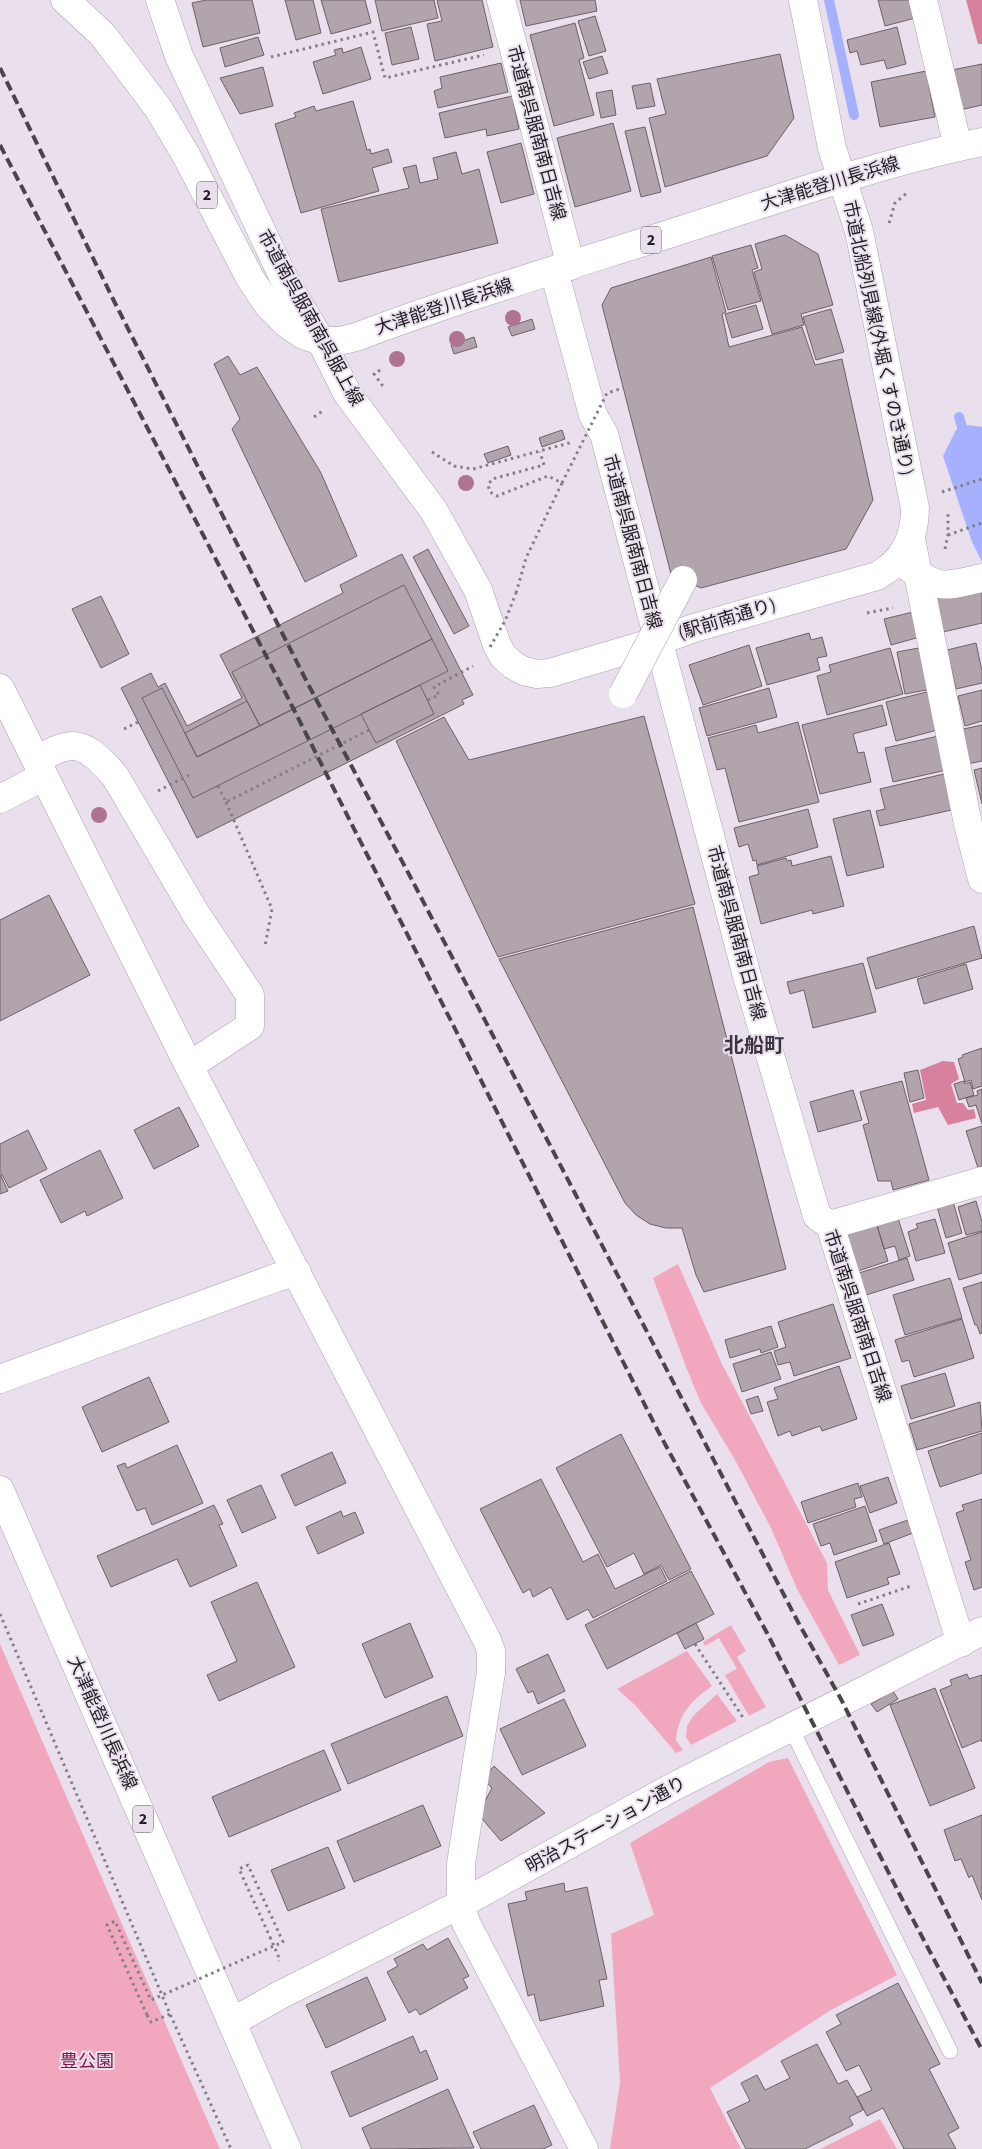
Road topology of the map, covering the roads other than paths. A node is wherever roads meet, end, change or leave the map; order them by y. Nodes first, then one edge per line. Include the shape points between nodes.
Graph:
1 (65, 0) edge
2 (160, 0) edge
3 (502, 0) edge
4 (803, 0) edge
5 (923, 0) edge
6 (970, 145) edge
7 (842, 179) junction
8 (563, 268) junction
9 (321, 342) junction
10 (909, 558) junction
11 (982, 578) edge
12 (683, 580) dead end
13 (658, 641) junction
14 (550, 673) joint
15 (0, 688) edge
16 (623, 694) dead end
17 (40, 768) junction
18 (0, 799) edge
19 (982, 879) edge
20 (189, 1066) junction
21 (982, 1181) edge
22 (830, 1225) junction
23 (297, 1272) junction
24 (0, 1379) edge
25 (0, 1490) edge
26 (971, 1637) edge
27 (791, 1728) junction
28 (461, 1904) junction
29 (232, 2022) junction
30 (950, 2051) dead end
31 (287, 2149) edge
32 (584, 2149) edge

1 - 9 street, 2 via 102,34 158,108 250,278 268,305 287,324
2 - 9 street, 市道南呉服南南呉服上線 via 180,56 286,283
3 - 8 street, 市道南呉服南南日吉線
4 - 7 street, 市道北船列見線(外堀くすのき通り) via 832,148
5 - 6 street
6 - 7 street, 大津能登川長浜線 / 2
7 - 8 street, 大津能登川長浜線 / 2
7 - 10 street, 市道北船列見線(外堀くすのき通り) via 859,231 914,501 915,524
8 - 9 street, 大津能登川長浜線 / 2 via 356,337
8 - 13 street, 市道南呉服南南日吉線 via 594,415 604,434
9 - 14 street, 市道南呉服南南呉服上線 via 347,393 434,510 478,590 503,656 524,670
10 - 11 street via 928,582 943,585
10 - 13 street, (駅前南通り) via 877,576
10 - 19 street, 市道北船列見線(外堀くすのき通り)
12 - 16 street, bridge
13 - 14 street, (駅前南通り)
13 - 22 street, 市道南呉服南南日吉線 via 747,976 814,1207 817,1216
15 - 17 street
17 - 18 street
17 - 20 street
17 - 20 street via 66,746 75,746 100,759 115,776 196,914 250,995 250,1026
20 - 23 street
21 - 22 street
22 - 26 street, 市道南呉服南南日吉線 via 940,1576
23 - 24 street
23 - 28 street via 490,1651 490,1672 461,1864
25 - 29 street, 大津能登川長浜線 / 2
26 - 27 street, 明治ステーション通り
27 - 28 street, 明治ステーション通り via 672,1788
27 - 30 lane
28 - 29 street, 明治ステーション通り
28 - 32 street via 466,1923
29 - 31 street, 大津能登川長浜線 / 2

